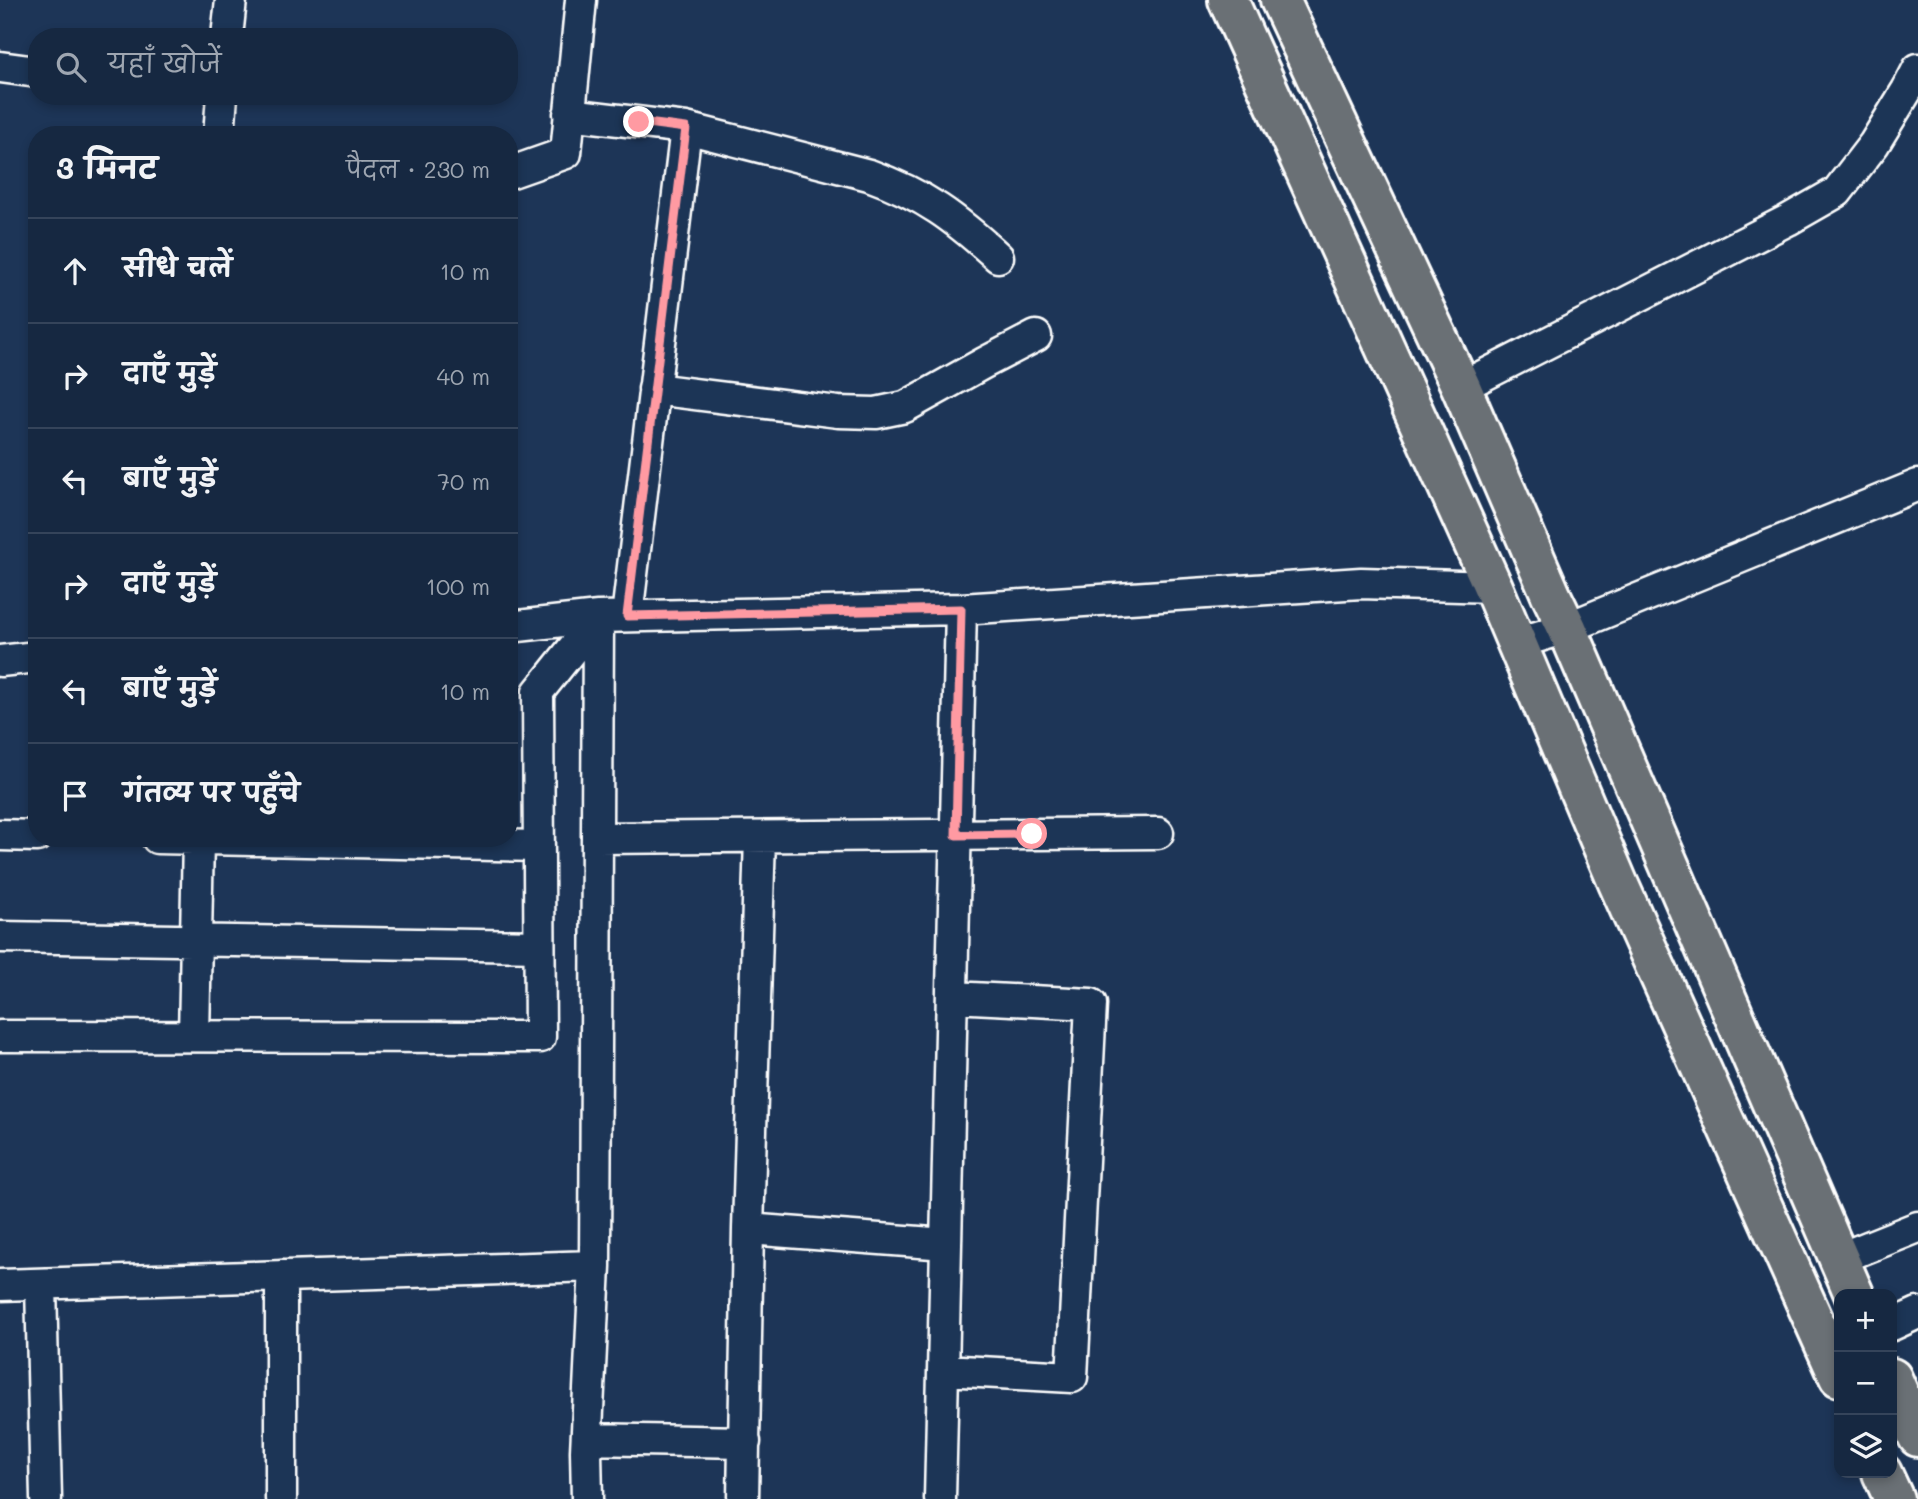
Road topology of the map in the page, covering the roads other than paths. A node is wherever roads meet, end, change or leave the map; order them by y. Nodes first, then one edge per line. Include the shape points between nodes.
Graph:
1 (231, 0) edge
2 (581, 0) edge
3 (1228, 0) edge
4 (1280, 0) edge
5 (229, 28) edge
6 (0, 67) edge
7 (1918, 69) edge
8 (28, 71) edge
9 (221, 105) edge
10 (569, 114) junction
11 (220, 126) edge
12 (686, 128) junction
13 (518, 170) edge
14 (998, 257) dead end
15 (1036, 336) dead end
16 (1461, 387) junction
17 (654, 389) junction
18 (1916, 491) edge
19 (1493, 587) junction
20 (961, 609) junction
21 (612, 616) junction
22 (518, 623) edge
23 (1567, 628) junction
24 (1517, 643) junction
25 (28, 658) edge
26 (0, 661) edge
27 (1158, 833) dead end
28 (0, 835) edge
29 (956, 835) junction
30 (28, 836) edge
31 (760, 837) junction
32 (597, 838) junction
33 (518, 846) edge
34 (538, 846) junction
35 (198, 847) edge
36 (0, 937) edge
37 (196, 941) junction
38 (539, 946) junction
39 (952, 997) junction
40 (0, 1036) edge
41 (194, 1037) junction
42 (1918, 1227) edge
43 (748, 1229) junction
44 (946, 1244) junction
45 (1838, 1259) junction
46 (595, 1266) junction
47 (281, 1276) junction
48 (41, 1284) junction
49 (0, 1286) edge
50 (1852, 1289) edge
51 (1918, 1312) edge
52 (1897, 1322) edge
53 (1834, 1366) edge
54 (943, 1370) junction
55 (1897, 1389) edge
56 (1918, 1437) edge
57 (587, 1439) junction
58 (745, 1442) junction
59 (1884, 1478) edge
60 (46, 1499) edge
61 (281, 1499) edge
62 (587, 1499) edge
63 (743, 1499) edge
64 (940, 1499) edge
65 (1894, 1499) edge

1 - 5 street
2 - 10 street
3 - 19 main road
4 - 16 main road
6 - 8 street
7 - 16 street via 1874,144 1838,192
9 - 11 street
10 - 12 street
10 - 13 street via 566,153
12 - 14 street via 896,185 959,222
12 - 17 street
15 - 17 street via 905,407 876,413
16 - 23 main road
17 - 21 street
18 - 23 street
19 - 20 street via 1361,583
19 - 24 main road
20 - 21 street
20 - 29 street
21 - 22 street
21 - 32 street
21 - 34 street via 538,692
23 - 24 street
23 - 45 main road
24 - 53 main road via 1618,883
25 - 26 street
27 - 29 street
28 - 30 street
29 - 31 street
29 - 39 street
31 - 32 street
31 - 43 street
32 - 46 street
33 - 34 street
34 - 38 street
35 - 37 street
36 - 37 street
37 - 38 street
37 - 41 street
38 - 41 street via 540,1037
39 - 44 street
39 - 54 street via 1091,1004 1072,1377
40 - 41 street
42 - 45 street
43 - 44 street
43 - 58 street
44 - 54 street
45 - 50 main road
46 - 47 street
46 - 57 street
47 - 48 street
47 - 61 street
48 - 49 street
48 - 60 street
51 - 52 street
54 - 64 street
55 - 56 main road
57 - 58 street
57 - 62 street
58 - 63 street
59 - 65 main road

